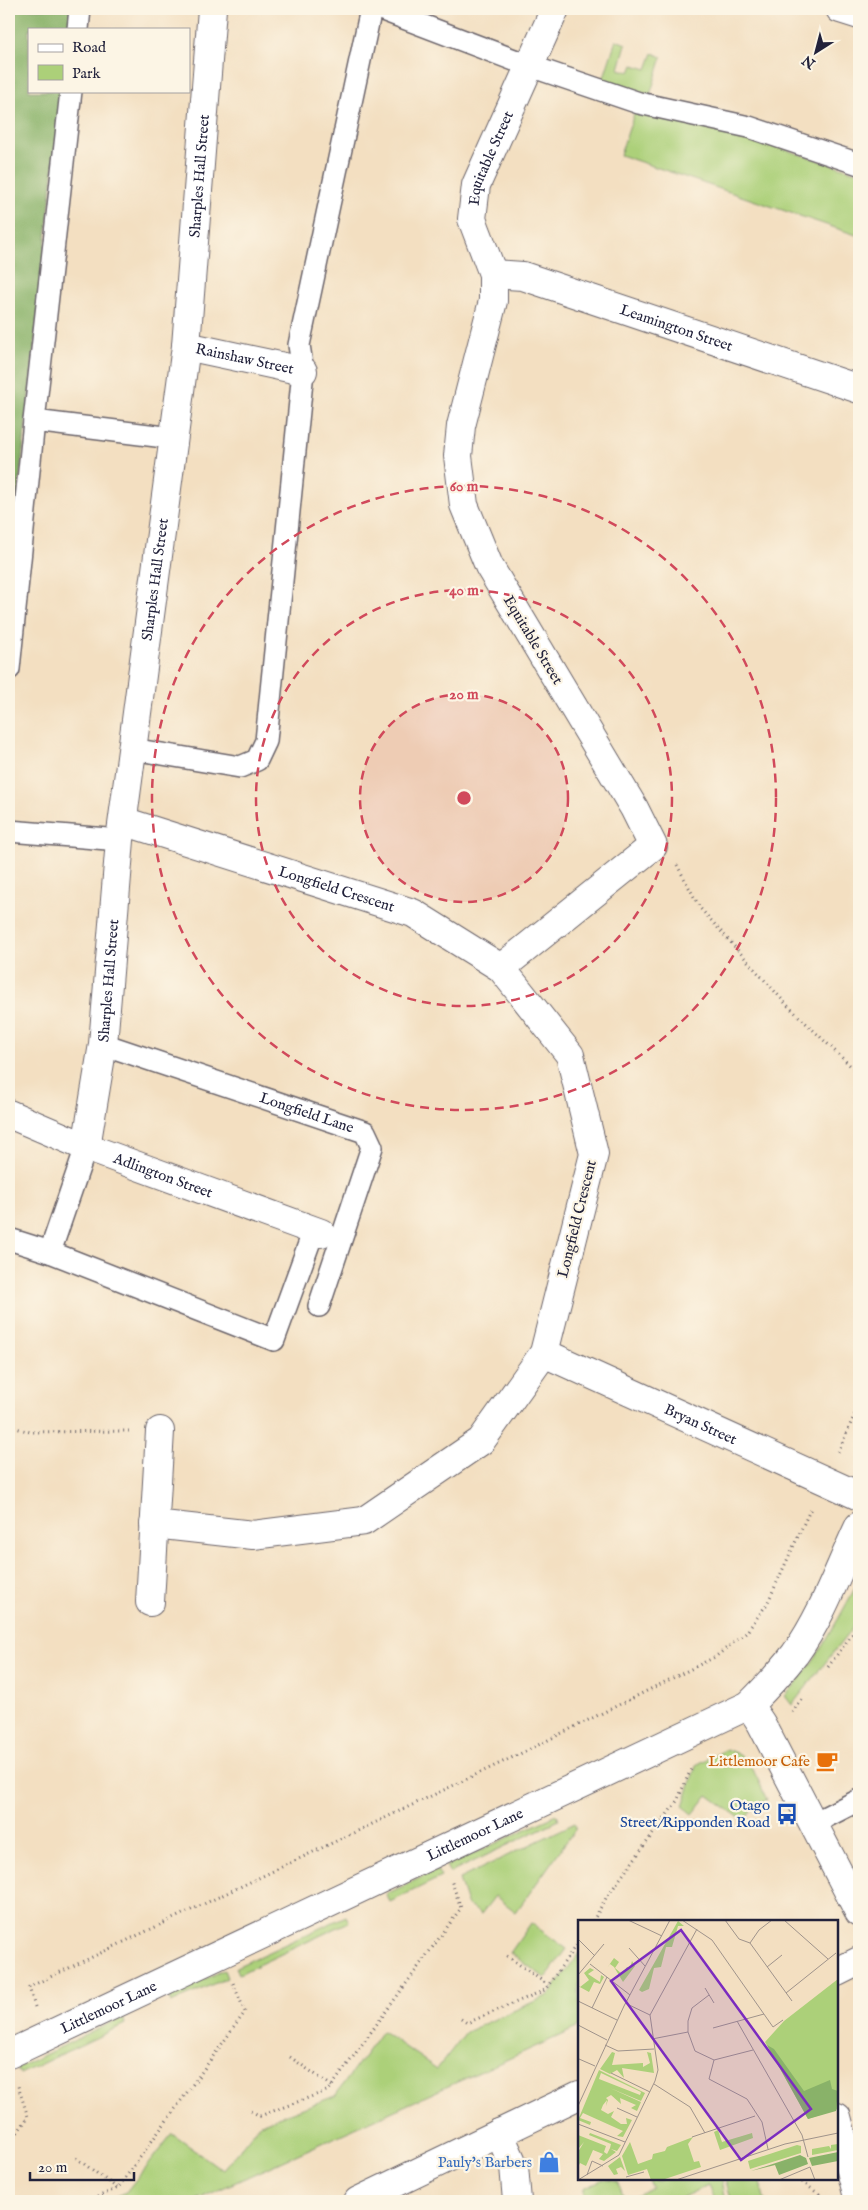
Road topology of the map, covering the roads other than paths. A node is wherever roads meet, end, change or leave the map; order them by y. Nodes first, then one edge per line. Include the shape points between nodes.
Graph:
1 (80, 9) edge
2 (212, 9) edge
3 (371, 9) edge
4 (380, 9) edge
5 (555, 9) edge
6 (840, 9) edge
7 (859, 15) edge
8 (78, 28) edge
9 (530, 66) junction
10 (71, 92) edge
11 (859, 164) edge
12 (493, 274) junction
13 (186, 346) junction
14 (303, 372) junction
15 (859, 390) edge
16 (34, 421) junction
17 (173, 438) junction
18 (9, 669) edge
19 (132, 748) junction
20 (121, 830) junction
21 (9, 831) edge
22 (501, 968) junction
23 (103, 1044) junction
24 (9, 1114) edge
25 (86, 1147) junction
26 (317, 1232) joint
27 (9, 1239) edge
28 (50, 1252) junction
29 (319, 1306) dead end
30 (544, 1353) junction
31 (160, 1431) road end
32 (859, 1496) edge
33 (154, 1524) junction
34 (858, 1532) edge
35 (150, 1602) dead end
36 (748, 1705) junction
37 (859, 1800) edge
38 (814, 1823) junction
39 (859, 1912) edge
40 (859, 1961) edge
41 (838, 1972) edge
42 (9, 2054) edge
43 (578, 2095) edge
44 (838, 2118) edge
45 (499, 2133) junction
46 (853, 2151) edge
47 (358, 2201) edge
48 (517, 2201) edge
49 (859, 2201) edge

1 - 8 lane
2 - 13 street, Sharples Hall Street
3 - 14 lane via 299,345
4 - 9 lane
5 - 9 street, Equitable Street
6 - 7 street
9 - 11 lane via 639,103 749,127
9 - 12 street, Equitable Street via 476,185 472,218
10 - 16 lane
12 - 15 street, Leamington Street via 522,276
12 - 22 street, Equitable Street via 493,301 461,426 458,456 464,504 489,566 634,808 653,846
13 - 14 street, Rainshaw Street
13 - 17 street, Sharples Hall Street
14 - 19 lane via 266,741 256,760 240,767
16 - 17 lane
16 - 18 lane
17 - 19 street, Sharples Hall Street
19 - 20 street, Sharples Hall Street
20 - 21 lane
20 - 22 street, Longfield Crescent via 412,913
20 - 23 street, Sharples Hall Street
22 - 30 street, Longfield Crescent via 570,1055 594,1154
23 - 25 street, Sharples Hall Street
23 - 29 lane, Longfield Lane via 365,1132 372,1146
24 - 25 street, Adlington Street
25 - 26 street, Adlington Street
25 - 28 lane
26 - 28 lane via 274,1340
27 - 28 lane
30 - 32 street, Bryan Street
30 - 33 street, Longfield Crescent via 481,1441 364,1521 253,1535
31 - 33 street
33 - 35 street
34 - 36 street, Littlemoor Lane via 796,1652 775,1680
36 - 38 street via 761,1723
36 - 42 street, Littlemoor Lane
37 - 38 lane
38 - 39 street
40 - 41 street
43 - 45 street
44 - 46 street
45 - 47 street
45 - 48 street via 514,2166
46 - 49 street

